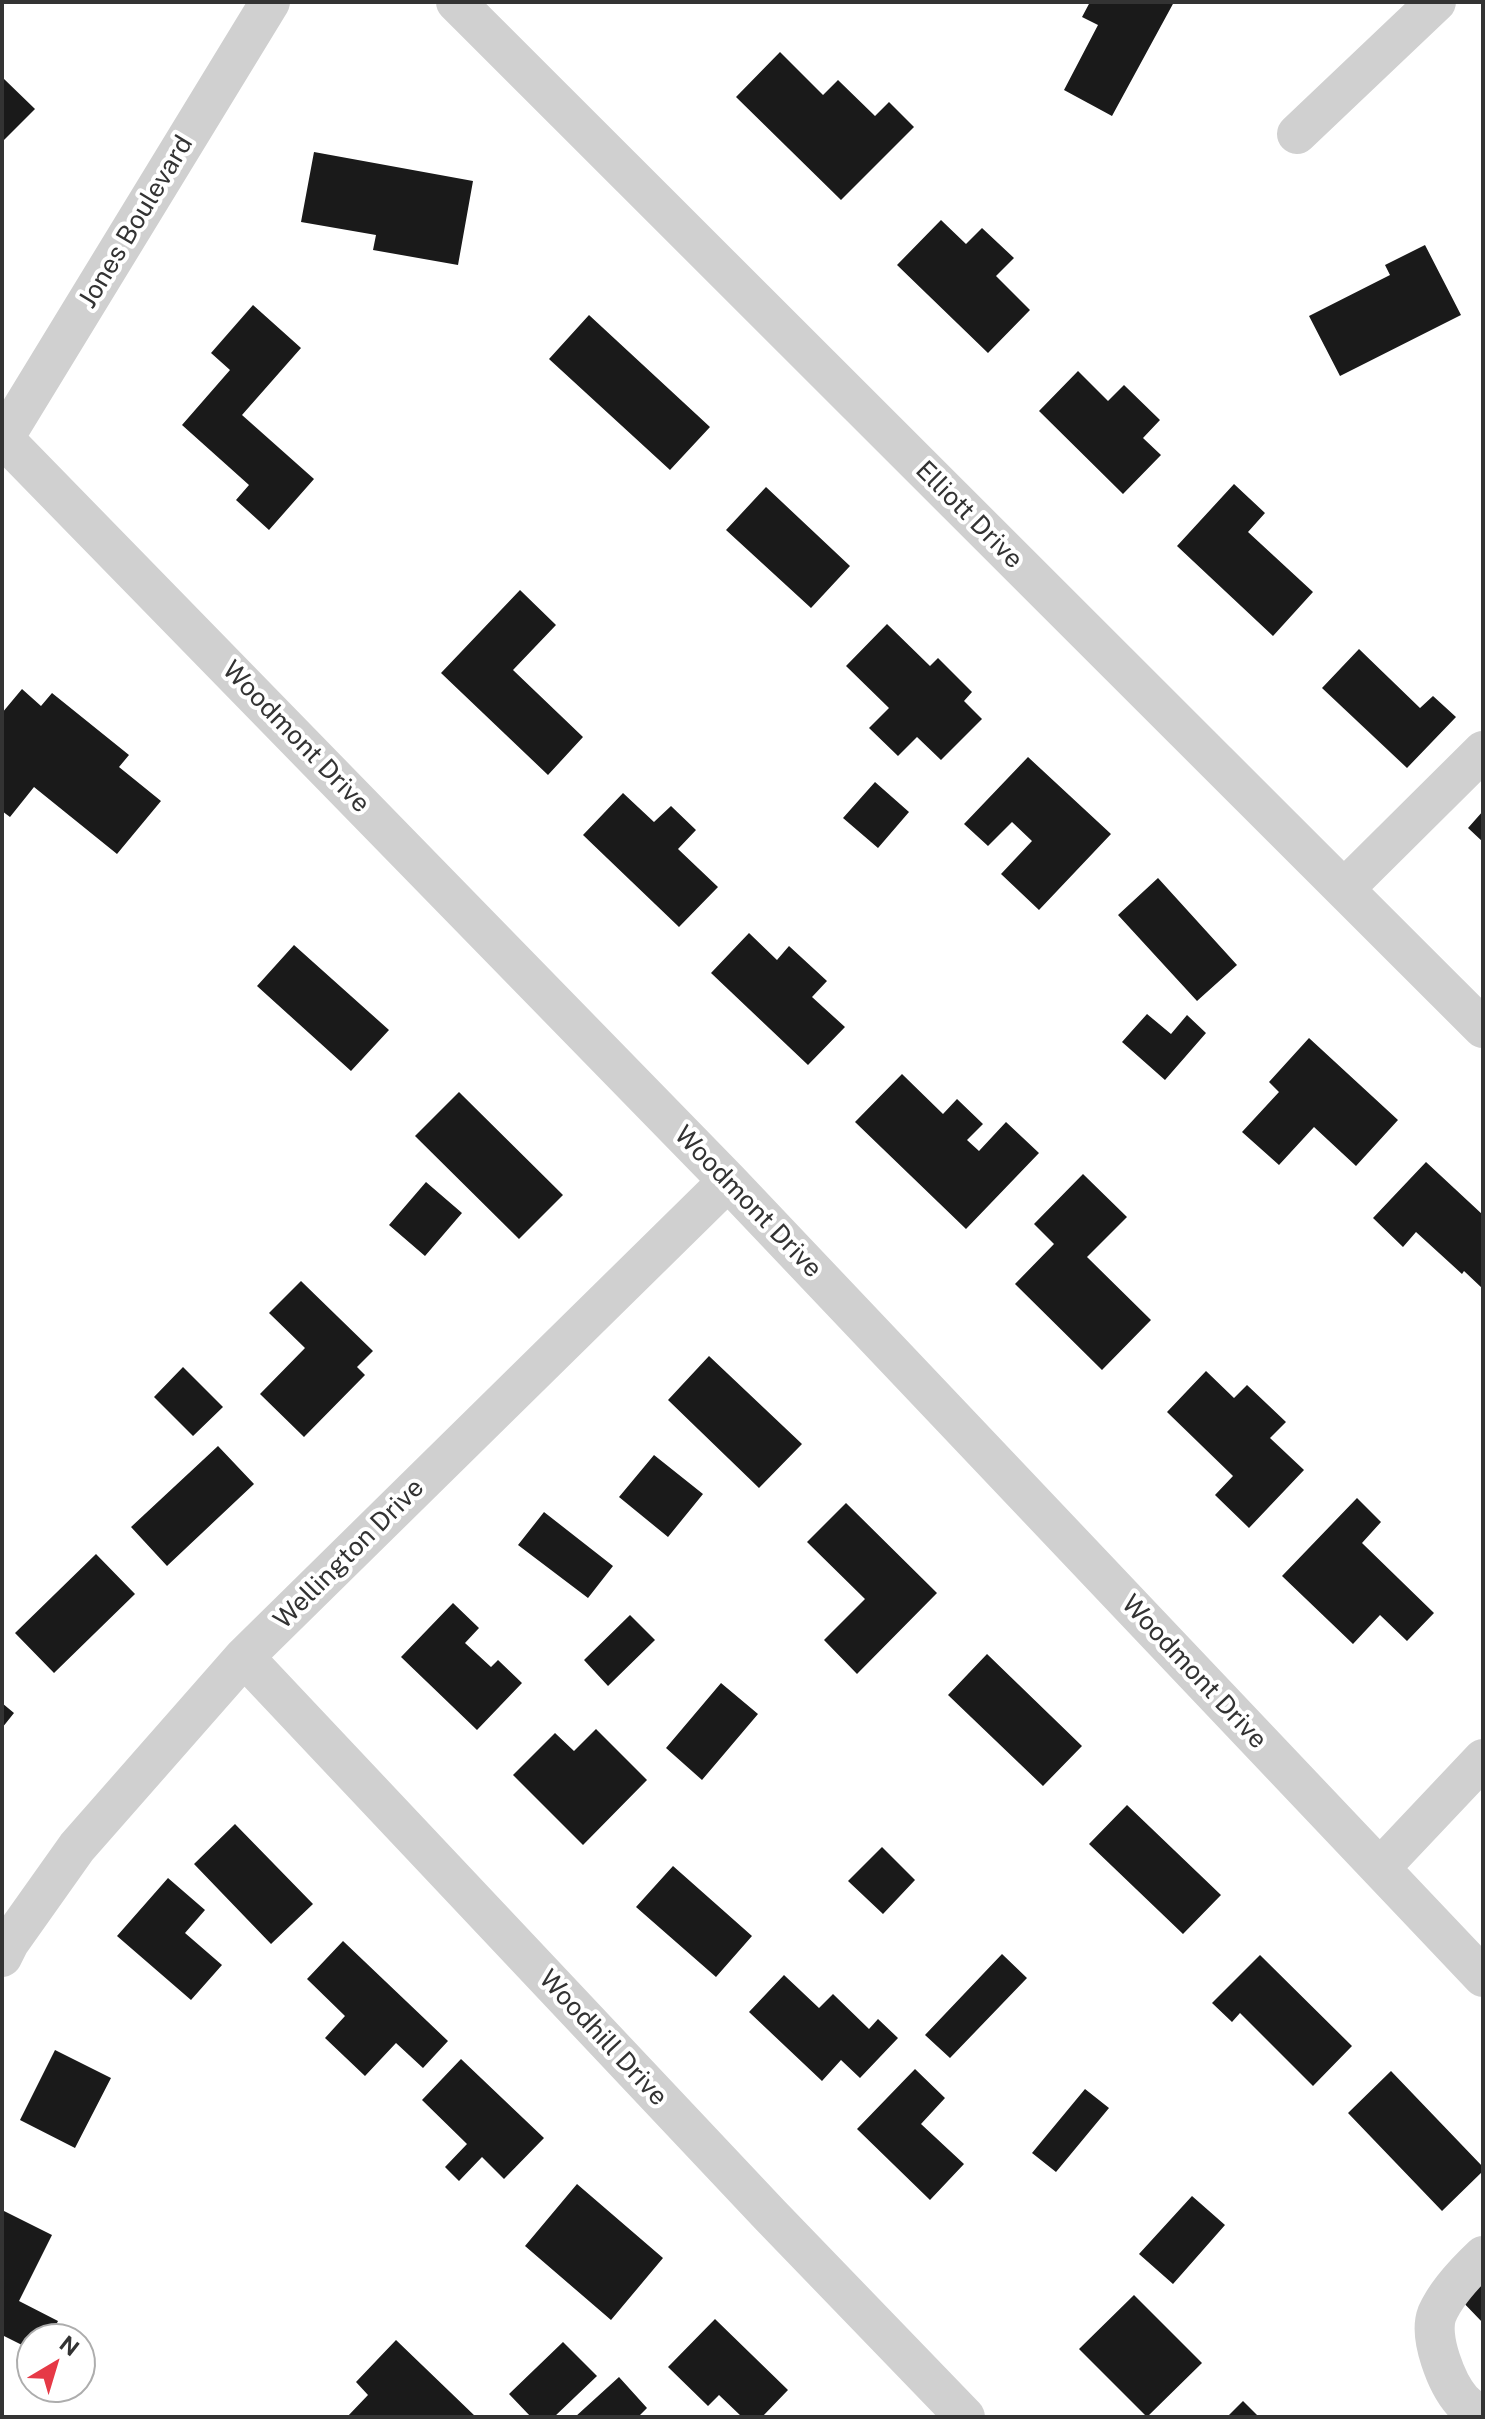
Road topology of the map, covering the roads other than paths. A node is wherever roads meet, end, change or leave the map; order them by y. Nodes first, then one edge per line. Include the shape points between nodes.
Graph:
1 (270, 2) edge
2 (456, 2) edge
3 (1436, 2) edge
4 (1297, 134) dead end
5 (3, 439) edge
6 (1483, 751) edge
7 (1344, 889) junction
8 (1483, 1028) edge
9 (728, 1181) junction
10 (244, 1657) junction
11 (1483, 1759) edge
12 (1380, 1868) junction
13 (2, 1957) edge
14 (1483, 1977) edge
15 (1483, 2256) edge
16 (965, 2417) edge
17 (1482, 2417) edge

1 - 5 street, Jones Boulevard
2 - 7 street, Elliott Drive
3 - 4 street
5 - 9 street, Woodmont Drive
6 - 7 street
7 - 8 street, Elliott Drive
9 - 10 street, Wellington Drive
9 - 12 street, Woodmont Drive
10 - 13 street, Wellington Drive via 77,1847
10 - 16 street, Woodhill Drive
11 - 12 street
12 - 14 street, Woodmont Drive
15 - 17 street via 1436,2316 1434,2342 1461,2400

